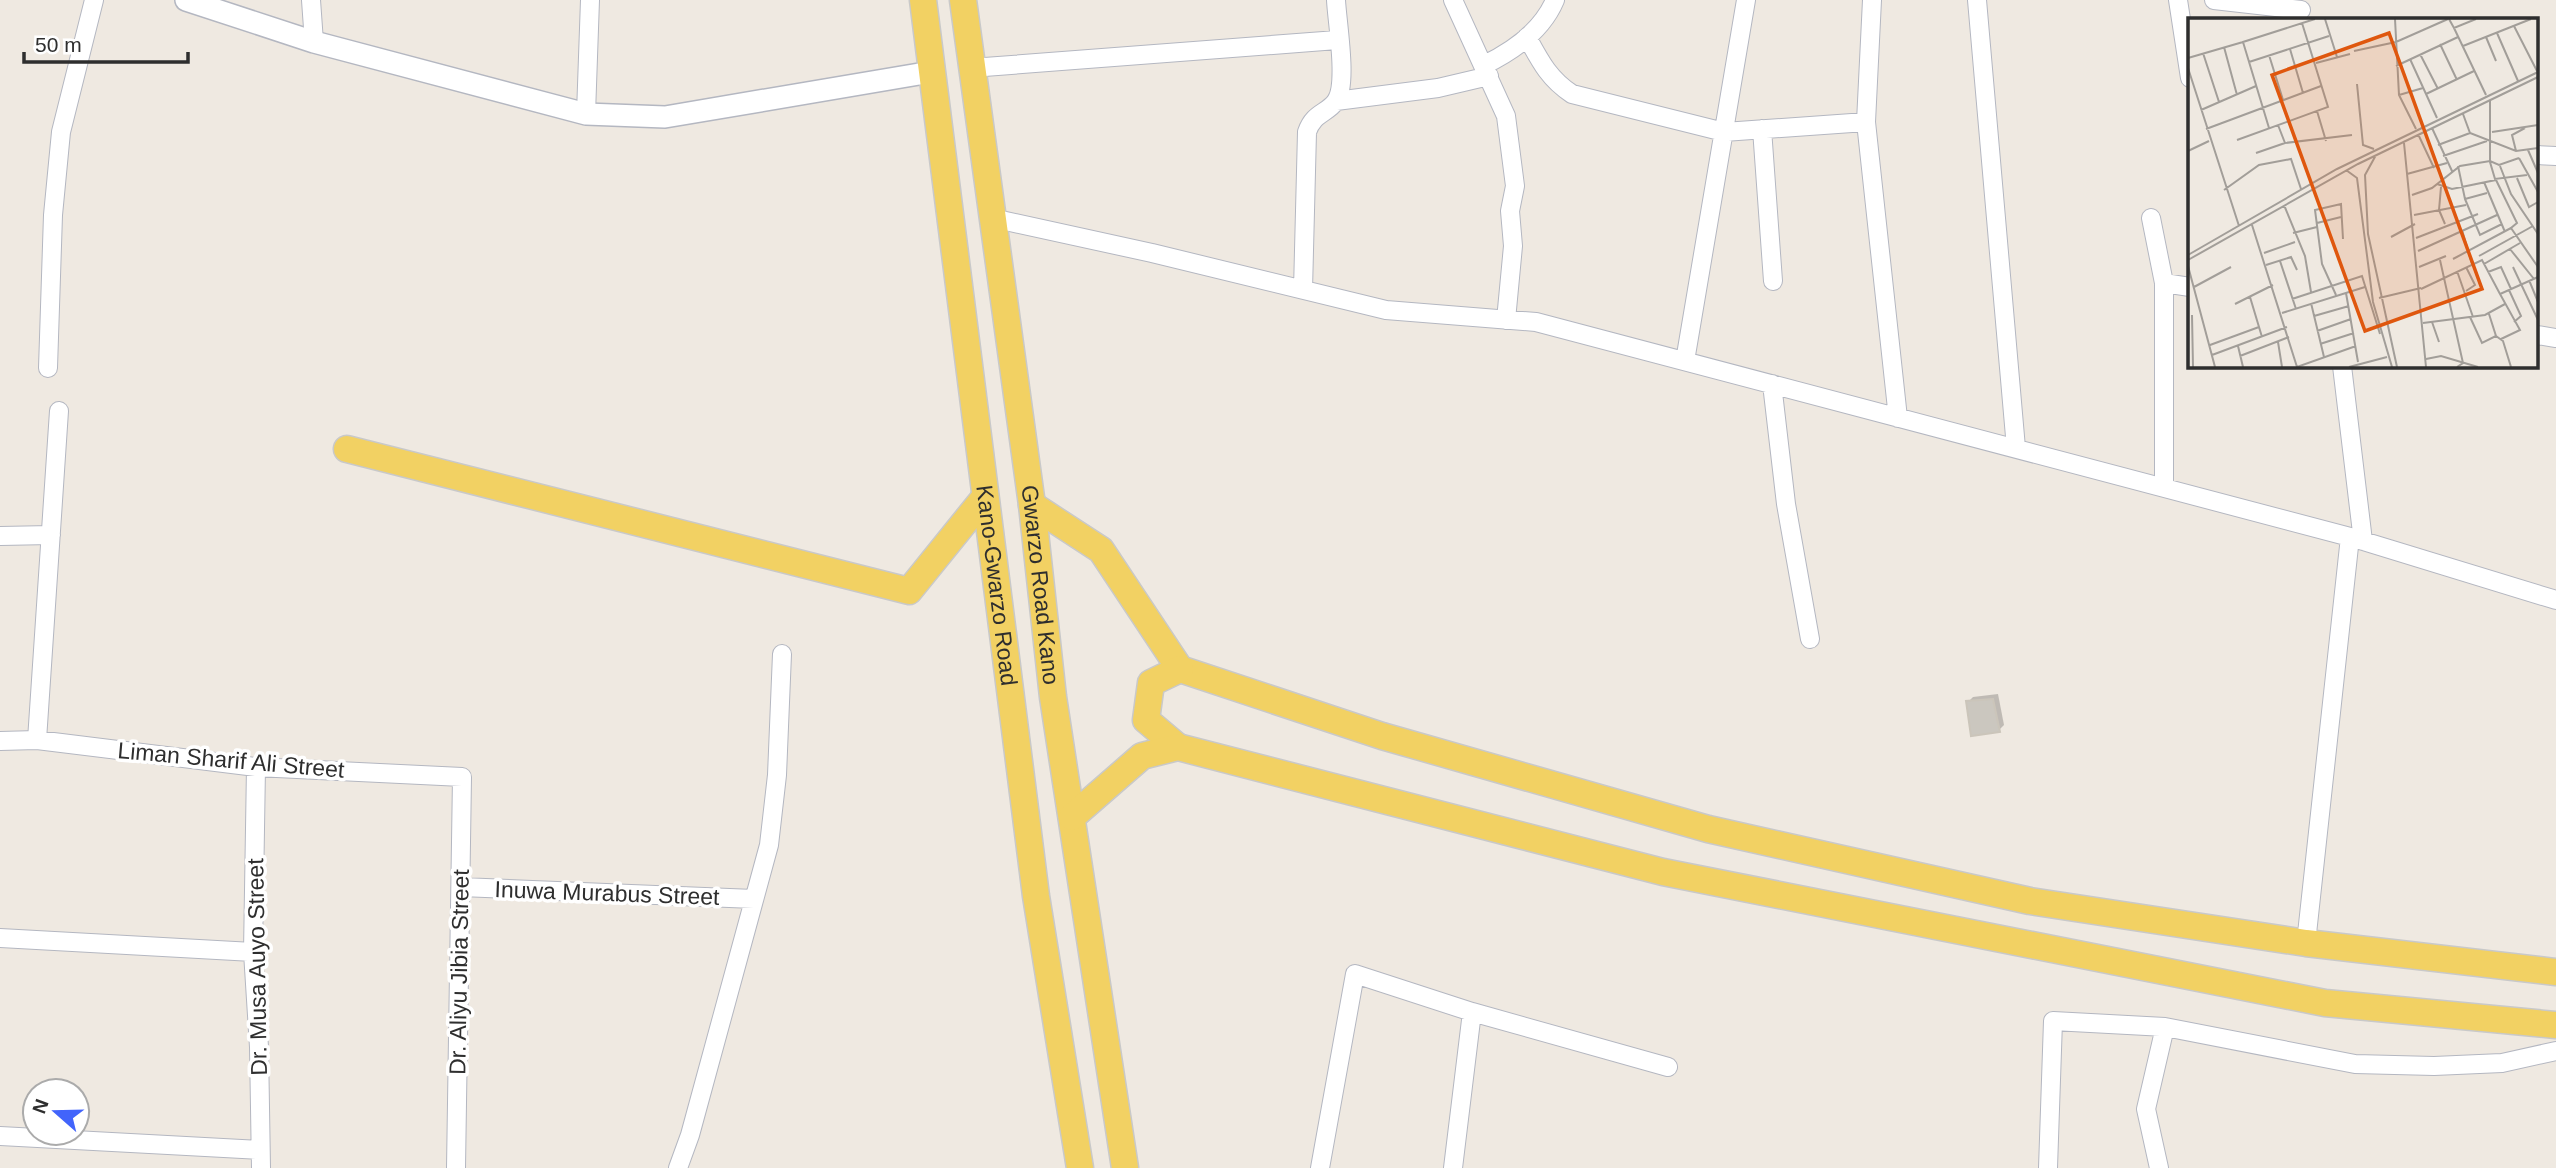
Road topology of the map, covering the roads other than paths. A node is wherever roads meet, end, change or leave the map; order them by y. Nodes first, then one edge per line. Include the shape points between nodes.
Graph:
1 (94, 0) edge
2 (186, 0) edge
3 (311, 0) edge
4 (590, 0) edge
5 (923, 0) edge
6 (963, 0) edge
7 (1336, 0) edge
8 (1453, 0) edge
9 (1555, 0) edge
10 (1746, 0) edge
11 (1872, 0) edge
12 (1977, 0) edge
13 (2178, 0) edge
14 (2214, 0) edge
15 (2301, 10) edge
16 (1527, 37) junction
17 (1337, 40) junction
18 (314, 42) junction
19 (2188, 66) edge
20 (971, 68) junction
21 (1487, 70) junction
22 (931, 72) junction
23 (1336, 102) junction
24 (586, 114) junction
25 (1866, 122) junction
26 (1762, 129) junction
27 (1724, 132) junction
28 (2538, 155) edge
29 (2556, 156) edge
30 (992, 218) junction
31 (2151, 218) dead end
32 (1773, 281) dead end
33 (2164, 284) junction
34 (2188, 287) edge
35 (1303, 290) junction
36 (1506, 320) junction
37 (2538, 335) edge
38 (2556, 338) edge
39 (1685, 361) junction
40 (48, 368) dead end
41 (2342, 368) edge
42 (1772, 384) junction
43 (59, 411) dead end
44 (1898, 418) junction
45 (347, 449) dead end
46 (2016, 449) junction
47 (2164, 488) junction
48 (985, 497) junction
49 (1032, 505) junction
50 (51, 535) junction
51 (0, 536) edge
52 (2356, 539) junction
53 (2556, 600) edge
54 (1810, 639) dead end
55 (782, 654) dead end
56 (1180, 669) junction
57 (37, 740) junction
58 (0, 741) edge
59 (1178, 747) junction
60 (256, 767) junction
61 (462, 776) joint
62 (1072, 817) junction
63 (461, 887) junction
64 (754, 900) junction
65 (0, 938) edge
66 (2306, 943) junction
67 (253, 952) junction
68 (2556, 972) edge
69 (1472, 1012) junction
70 (2556, 1025) edge
71 (2165, 1027) junction
72 (2556, 1051) edge
73 (1668, 1067) dead end
74 (0, 1136) edge
75 (260, 1150) junction
76 (261, 1168) edge
77 (456, 1168) edge
78 (678, 1168) edge
79 (1080, 1168) edge
80 (1125, 1168) edge
81 (1320, 1168) edge
82 (1453, 1168) edge
83 (2048, 1168) edge
84 (2159, 1168) edge

1 - 40 street via 61,132
2 - 18 street
3 - 18 street
4 - 24 street
5 - 22 main road, Kano-Gwarzo Road
6 - 20 main road, Gwarzo Road Kano
7 - 17 street
8 - 21 street
9 - 16 street via 1550,14
10 - 27 street
11 - 25 street
12 - 46 street
13 - 19 street
14 - 15 street
16 - 21 street
16 - 27 street via 1544,69 1572,94
17 - 20 street
17 - 23 street via 1342,84
18 - 24 street
20 - 30 main road, Gwarzo Road Kano
21 - 23 street via 1438,88
21 - 36 street via 1506,116 1515,186
22 - 24 street via 665,117
22 - 48 main road, Kano-Gwarzo Road
23 - 35 street via 1311,120 1307,132
25 - 26 street
25 - 44 street
26 - 27 street
26 - 32 street
27 - 39 street
28 - 29 street
30 - 35 street
30 - 49 main road, Gwarzo Road Kano
31 - 33 street
33 - 34 street
33 - 47 street
35 - 36 street via 1386,310
36 - 39 street via 1536,322
37 - 38 street
39 - 42 street
41 - 52 street
42 - 44 street
42 - 54 street via 1786,504
43 - 50 street
44 - 46 street
45 - 48 main road via 909,591
46 - 47 street
47 - 52 street
48 - 79 main road, Kano-Gwarzo Road via 1036,896
49 - 56 main road via 1101,550
49 - 62 main road, Gwarzo Road Kano via 1053,697
50 - 51 street
50 - 57 street
52 - 53 street
52 - 66 street
55 - 64 street via 777,775 769,845
56 - 59 main road via 1151,683 1146,720
56 - 66 main road via 1382,736 1708,830 2030,901
57 - 58 street, Liman Sharif Ali Street
57 - 60 street, Liman Sharif Ali Street
59 - 62 main road via 1142,756
59 - 70 main road via 1663,872 2325,1003
60 - 61 street, Liman Sharif Ali Street
60 - 67 street, Dr. Musa Auyo Street
61 - 63 street, Dr. Aliyu Jibia Street
62 - 80 main road, Gwarzo Road Kano
63 - 64 street, Inuwa Murabus Street
63 - 77 street, Dr. Aliyu Jibia Street
64 - 78 street
65 - 67 street
66 - 68 main road
67 - 75 street, Dr. Musa Auyo Street via 260,1047
69 - 73 street
69 - 81 street via 1355,974
69 - 82 street
71 - 72 street via 2355,1064 2502,1063
71 - 83 street via 2053,1021
71 - 84 street via 2146,1109
74 - 75 street
75 - 76 street, Dr. Musa Auyo Street

